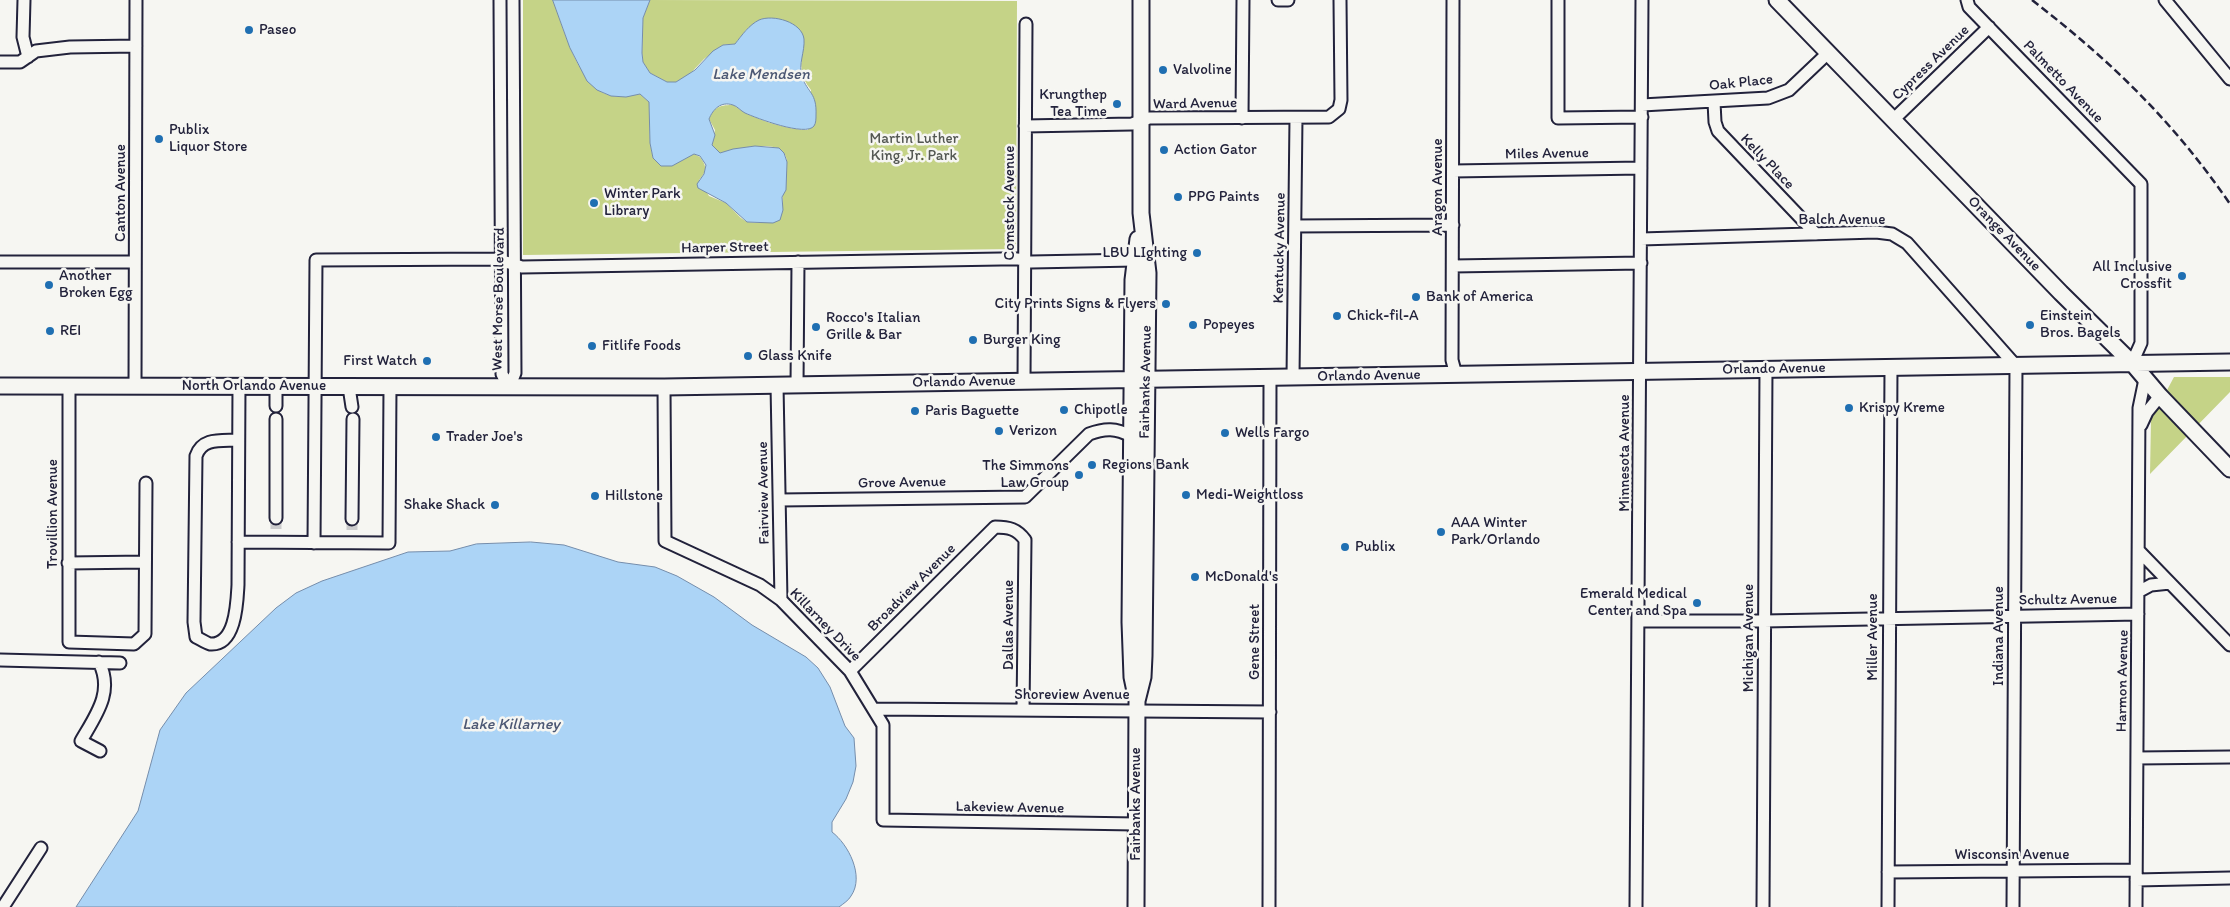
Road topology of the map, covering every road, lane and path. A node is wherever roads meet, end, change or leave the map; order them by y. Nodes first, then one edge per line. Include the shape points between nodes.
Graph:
1 (24, 0) edge
2 (136, 0) edge
3 (500, 0) edge
4 (513, 0) edge
5 (1141, 0) edge
6 (1243, 0) edge
7 (1278, 0) edge
8 (1288, 0) edge
9 (1340, 0) edge
10 (1453, 0) edge
11 (1558, 0) edge
12 (1642, 0) edge
13 (1777, 0) edge
14 (1967, 0) edge
15 (2165, 0) edge
16 (1026, 24) dead end
17 (1989, 27) junction
18 (136, 46) junction
19 (500, 48) junction
20 (514, 48) junction
21 (1828, 53) junction
22 (28, 57) junction
23 (0, 62) edge
24 (2228, 71) edge
25 (1714, 102) junction
26 (1642, 111) junction
27 (1242, 118) junction
28 (1296, 118) junction
29 (1893, 120) junction
30 (1141, 121) junction
31 (1025, 126) junction
32 (1641, 168) junction
33 (1453, 171) junction
34 (1141, 213) junction
35 (1453, 225) junction
36 (1295, 226) junction
37 (1816, 234) junction
38 (1641, 239) junction
39 (1135, 260) junction
40 (501, 261) junction
41 (1025, 261) junction
42 (0, 262) edge
43 (135, 262) junction
44 (798, 262) junction
45 (1641, 263) junction
46 (515, 265) junction
47 (1453, 266) junction
48 (2230, 362) edge
49 (2132, 363) junction
50 (2016, 366) junction
51 (1891, 368) junction
52 (1766, 369) junction
53 (1640, 371) junction
54 (1456, 374) junction
55 (1293, 377) junction
56 (1270, 378) junction
57 (1139, 379) junction
58 (2145, 379) junction
59 (1024, 381) junction
60 (777, 385) junction
61 (797, 385) junction
62 (0, 386) edge
63 (68, 386) junction
64 (135, 386) junction
65 (239, 386) junction
66 (276, 386) junction
67 (316, 386) junction
68 (349, 386) junction
69 (390, 387) junction
70 (664, 387) junction
71 (509, 388) junction
72 (2160, 396) junction
73 (276, 406) dead end
74 (352, 407) dead end
75 (276, 419) dead end
76 (353, 419) dead end
77 (2140, 426) junction
78 (1131, 436) junction
79 (238, 440) junction
80 (2230, 469) edge
81 (146, 483) dead end
82 (780, 500) junction
83 (276, 518) tunnel mouth
84 (352, 519) tunnel mouth
85 (995, 527) joint
86 (238, 542) junction
87 (314, 543) junction
88 (2139, 551) junction
89 (145, 562) junction
90 (68, 563) junction
91 (2170, 583) junction
92 (2138, 592) junction
93 (781, 600) junction
94 (2138, 614) junction
95 (2014, 615) junction
96 (1888, 618) junction
97 (1639, 621) junction
98 (1764, 621) junction
99 (2230, 645) edge
100 (0, 660) edge
101 (99, 662) junction
102 (120, 663) dead end
103 (850, 671) junction
104 (1137, 706) junction
105 (874, 710) junction
106 (1024, 710) junction
107 (1270, 712) junction
108 (100, 751) dead end
109 (2230, 757) edge
110 (2137, 758) junction
111 (883, 820) joint
112 (1136, 824) junction
113 (41, 848) dead end
114 (2013, 870) junction
115 (1888, 872) junction
116 (2136, 875) junction
117 (2230, 878) edge
118 (3, 907) edge
119 (1136, 907) edge
120 (1269, 907) edge
121 (1636, 907) edge
122 (1763, 907) edge
123 (1888, 907) edge
124 (2013, 907) edge
125 (2136, 907) edge

1 - 22 street via 24,37
2 - 18 street, Canton Avenue
3 - 19 street, West Morse Boulevard
4 - 20 street, West Morse Boulevard
5 - 30 main road, Fairbanks Avenue
6 - 27 street
7 - 8 street
9 - 28 street, Ward Avenue via 1339,109 1324,118
10 - 33 street, Aragon Avenue
11 - 26 street, Oak Place via 1558,118
12 - 26 street, Minnesota Avenue
13 - 21 main road, Orange Avenue
14 - 17 street, Palmetto Avenue via 1969,8
15 - 24 street
16 - 31 street, Comstock Avenue
17 - 29 street, Cypress Avenue
17 - 49 street, Palmetto Avenue via 2141,184 2141,343
18 - 22 street via 74,46 36,51
18 - 43 street, Canton Avenue
19 - 20 street
19 - 40 street, West Morse Boulevard
20 - 46 street, West Morse Boulevard
21 - 25 street, Oak Place via 1783,93 1768,98
21 - 29 main road, Orange Avenue
22 - 23 street via 20,62
25 - 26 street, Oak Place
25 - 37 street, Kelly Place via 1718,131
26 - 32 street, Minnesota Avenue
27 - 28 street, Ward Avenue
27 - 30 street, Ward Avenue via 1149,118
28 - 36 street, Kentucky Avenue
29 - 49 main road, Orange Avenue
30 - 31 street, Ward Avenue via 1132,124
30 - 34 main road, Fairbanks Avenue
31 - 41 street, Comstock Avenue
32 - 33 street, Miles Avenue
32 - 38 street, Minnesota Avenue
33 - 35 street, Aragon Avenue
34 - 39 main road, Fairbanks Avenue
34 - 57 main road, Fairbanks Avenue via 1148,273
35 - 36 street
35 - 47 street, Aragon Avenue
36 - 55 street, Kentucky Avenue
37 - 38 street, Balch Avenue
37 - 50 street, Balch Avenue via 1876,232 1892,234 1907,243
38 - 45 street, Minnesota Avenue
39 - 41 street, Harper Street
39 - 57 main road, Fairbanks Avenue via 1133,280
40 - 46 street, Harper Street
40 - 67 street, Harper Street via 316,260
40 - 71 street, West Morse Boulevard via 502,374
41 - 44 street, Harper Street
41 - 59 street, Comstock Avenue
42 - 43 street
43 - 64 street, Canton Avenue
44 - 46 street, Harper Street
44 - 61 street
45 - 47 street
45 - 53 street, Minnesota Avenue
46 - 71 street, West Morse Boulevard via 515,373
47 - 54 street, Aragon Avenue via 1452,360
48 - 49 main road, Orlando Avenue
49 - 50 main road, Orlando Avenue
49 - 58 main road, Orange Avenue
50 - 51 main road, Orlando Avenue
50 - 95 street, Indiana Avenue
51 - 52 main road, Orlando Avenue
51 - 96 street, Miller Avenue
52 - 53 main road, Orlando Avenue
52 - 98 street, Michigan Avenue
53 - 54 main road, Orlando Avenue
53 - 97 street, Minnesota Avenue
54 - 55 main road, Orlando Avenue
55 - 56 main road, Orlando Avenue
56 - 57 main road, Orlando Avenue
56 - 107 street, Gene Street
57 - 59 main road, Orlando Avenue
57 - 78 main road, Fairbanks Avenue
57 - 104 main road, Fairbanks Avenue via 1143,670
58 - 72 main road, Orange Avenue
58 - 77 street, Harmon Avenue
59 - 61 main road, Orlando Avenue
60 - 61 main road, Orlando Avenue
60 - 70 main road, Orlando Avenue
60 - 82 street, Fairview Avenue
62 - 63 main road, North Orlando Avenue
63 - 64 main road, North Orlando Avenue
63 - 90 street, Trovillion Avenue
64 - 65 main road, North Orlando Avenue
65 - 66 main road, North Orlando Avenue
65 - 79 street
66 - 67 main road, North Orlando Avenue
66 - 73 street
67 - 68 main road, North Orlando Avenue
67 - 87 street
68 - 69 main road, North Orlando Avenue
68 - 74 street
69 - 71 main road, North Orlando Avenue
69 - 87 street via 389,543 352,537
70 - 71 main road, Orlando Avenue
70 - 93 street, Killarney Drive via 664,541 760,585
72 - 77 street, Harmon Avenue via 2146,412
72 - 80 main road, Orange Avenue
75 - 83 street
76 - 84 street
77 - 88 street, Harmon Avenue
78 - 82 street, Grove Avenue via 1114,429 1089,434 1025,497
78 - 104 main road, Fairbanks Avenue via 1130,622 1132,677
79 - 86 street
79 - 86 street via 205,443 196,456 194,622 196,637 209,644 220,642 229,634 236,615
81 - 89 street
82 - 93 street, Fairview Avenue
85 - 103 street, Broadview Avenue
85 - 106 street, Dallas Avenue via 1013,528 1025,540
86 - 87 street via 276,537
88 - 91 street
88 - 92 street, Harmon Avenue
89 - 90 street
89 - 90 street, Trovillion Avenue via 144,636 134,644 69,642
91 - 92 street via 2151,585
91 - 99 street
92 - 94 street, Harmon Avenue
93 - 103 street, Killarney Drive
94 - 95 street, Schultz Avenue
94 - 110 street, Harmon Avenue
95 - 96 street, Schultz Avenue
95 - 114 street, Indiana Avenue
96 - 98 street, Schultz Avenue
96 - 115 street, Miller Avenue
97 - 98 street, Schultz Avenue
97 - 121 street, Minnesota Avenue
98 - 122 street, Michigan Avenue
100 - 101 street
101 - 102 street
101 - 108 street via 104,675 105,696 81,741
103 - 105 street, Killarney Drive
104 - 106 street, Shoreview Avenue
104 - 107 street, Shoreview Avenue
104 - 112 main road, Fairbanks Avenue
105 - 106 street, Shoreview Avenue
105 - 111 street, Killarney Drive via 883,725
107 - 120 street, Gene Street
109 - 110 street
110 - 116 street, Harmon Avenue
111 - 112 street, Lakeview Avenue
112 - 119 main road, Fairbanks Avenue
113 - 118 street
114 - 115 street, Wisconsin Avenue
114 - 116 street, Wisconsin Avenue
114 - 124 street, Indiana Avenue
115 - 123 street, Miller Avenue
116 - 117 street, Wisconsin Avenue
116 - 125 street, Harmon Avenue

